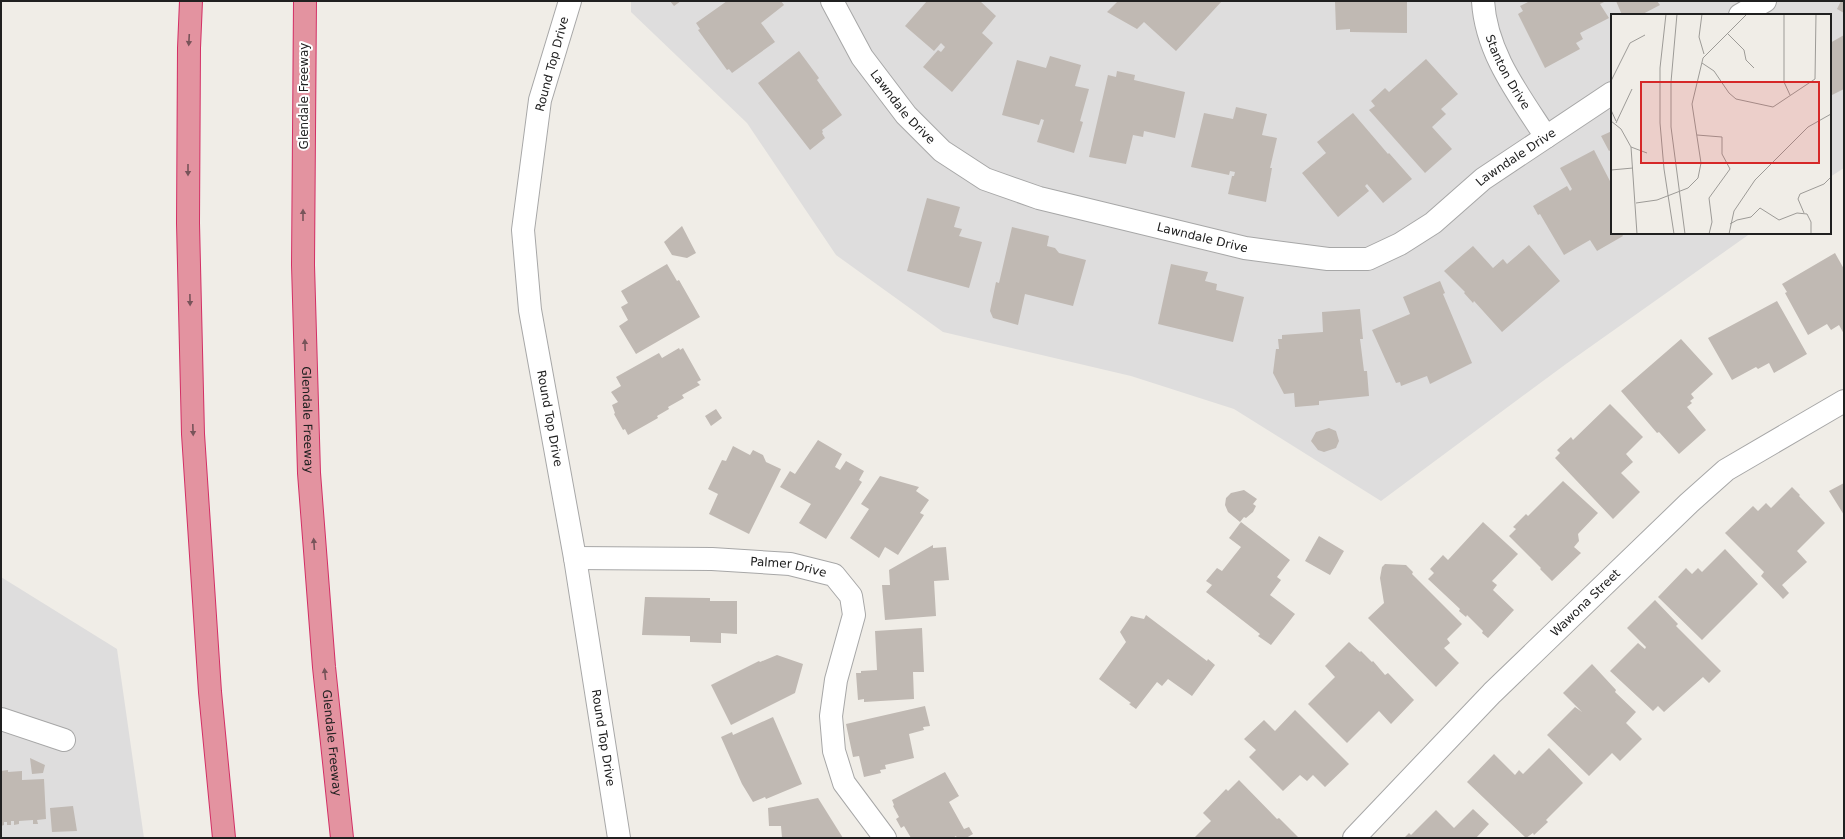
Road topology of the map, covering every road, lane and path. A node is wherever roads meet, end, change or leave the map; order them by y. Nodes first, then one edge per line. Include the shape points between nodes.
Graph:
1 (191, 1) edge
2 (305, 1) edge
3 (570, 1) edge
4 (832, 1) edge
5 (1483, 1) edge
6 (1765, 1) edge
7 (1742, 14) edge
8 (1611, 94) edge
9 (1546, 137) junction
10 (1844, 401) edge
11 (575, 558) junction
12 (1, 719) edge
13 (64, 740) dead end
14 (224, 838) edge
15 (342, 838) edge
16 (619, 838) edge
17 (885, 838) edge
18 (1354, 838) edge

1 -> 14 highway via 188,223 193,434 210,692
15 -> 2 highway, Glendale Freeway via 324,667 309,473 303,265
3 - 11 street, Round Top Drive via 540,100 523,230 530,310
4 - 9 street, Lawndale Drive via 862,58 906,115 942,151 985,179 1039,198 1245,248 1328,259 1368,259 1400,244 1433,223 1483,179
5 - 9 street, Stanton Drive via 1491,43 1505,72
6 - 7 street
8 - 9 street, Lawndale Drive
10 - 18 street, Wawona Street via 1726,470 1689,502 1492,693
11 - 16 street, Round Top Drive
11 - 17 street, Palmer Drive via 712,559 790,564 834,575 851,596 854,615 836,680 831,716 834,751 844,783
12 - 13 street

